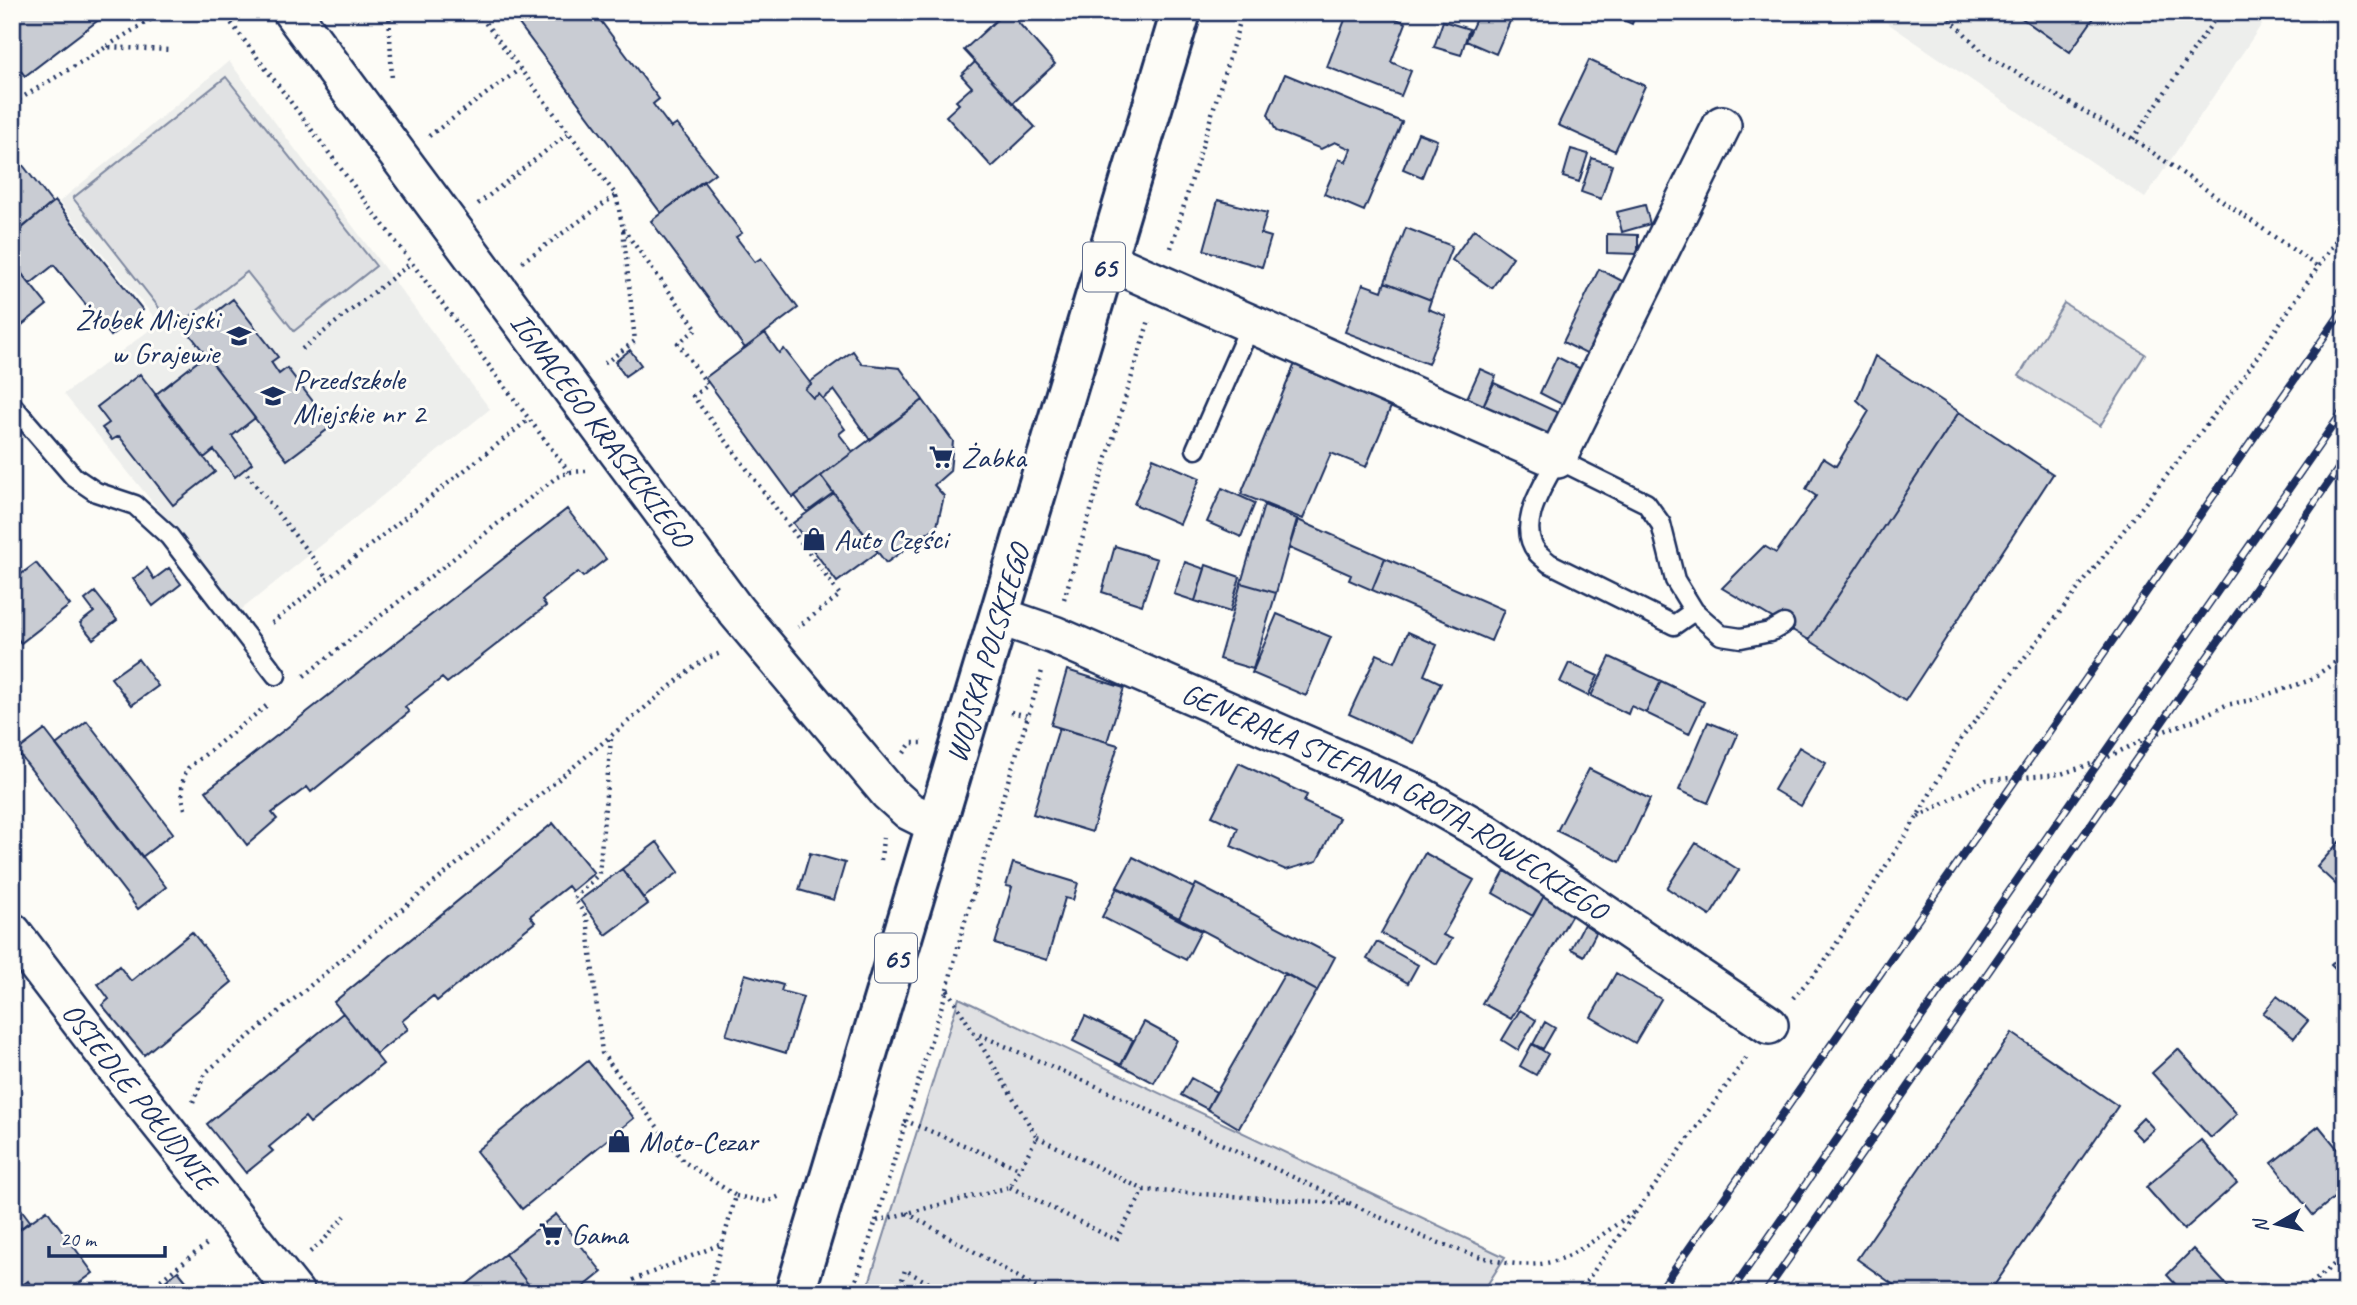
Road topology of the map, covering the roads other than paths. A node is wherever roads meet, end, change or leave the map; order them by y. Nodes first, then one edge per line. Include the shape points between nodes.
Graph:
1 (292, 12) edge
2 (1181, 12) edge
3 (1722, 125) dead end
4 (1106, 260) junction
5 (1251, 324) junction
6 (12, 405) edge
7 (1196, 449) dead end
8 (1557, 459) junction
9 (1694, 611) junction
10 (999, 616) junction
11 (1784, 624) dead end
12 (276, 675) dead end
13 (935, 824) junction
14 (12, 932) edge
15 (1769, 1025) road end
16 (295, 1293) edge
17 (795, 1293) edge

1 - 13 street, IGNACEGO KRASICKIEGO via 736,611 889,793 909,811
2 - 4 main road, WOJSKA POLSKIEGO / 65
3 - 8 street
4 - 5 street
4 - 10 main road, WOJSKA POLSKIEGO / 65
5 - 7 lane
5 - 8 street
6 - 12 lane via 74,477 96,492 135,505 169,536
8 - 9 lane via 1646,503 1661,524 1675,580
8 - 9 lane via 1530,513 1536,552 1549,563 1674,625
9 - 11 lane via 1721,635 1741,638
10 - 13 main road, WOJSKA POLSKIEGO / 65
10 - 15 street, GENERAŁA STEFANA GROTA-ROWECKIEGO via 1054,635 1410,789 1484,832
13 - 17 main road, WOJSKA POLSKIEGO / 65
14 - 16 street, OSIEDLE POŁUDNIE

